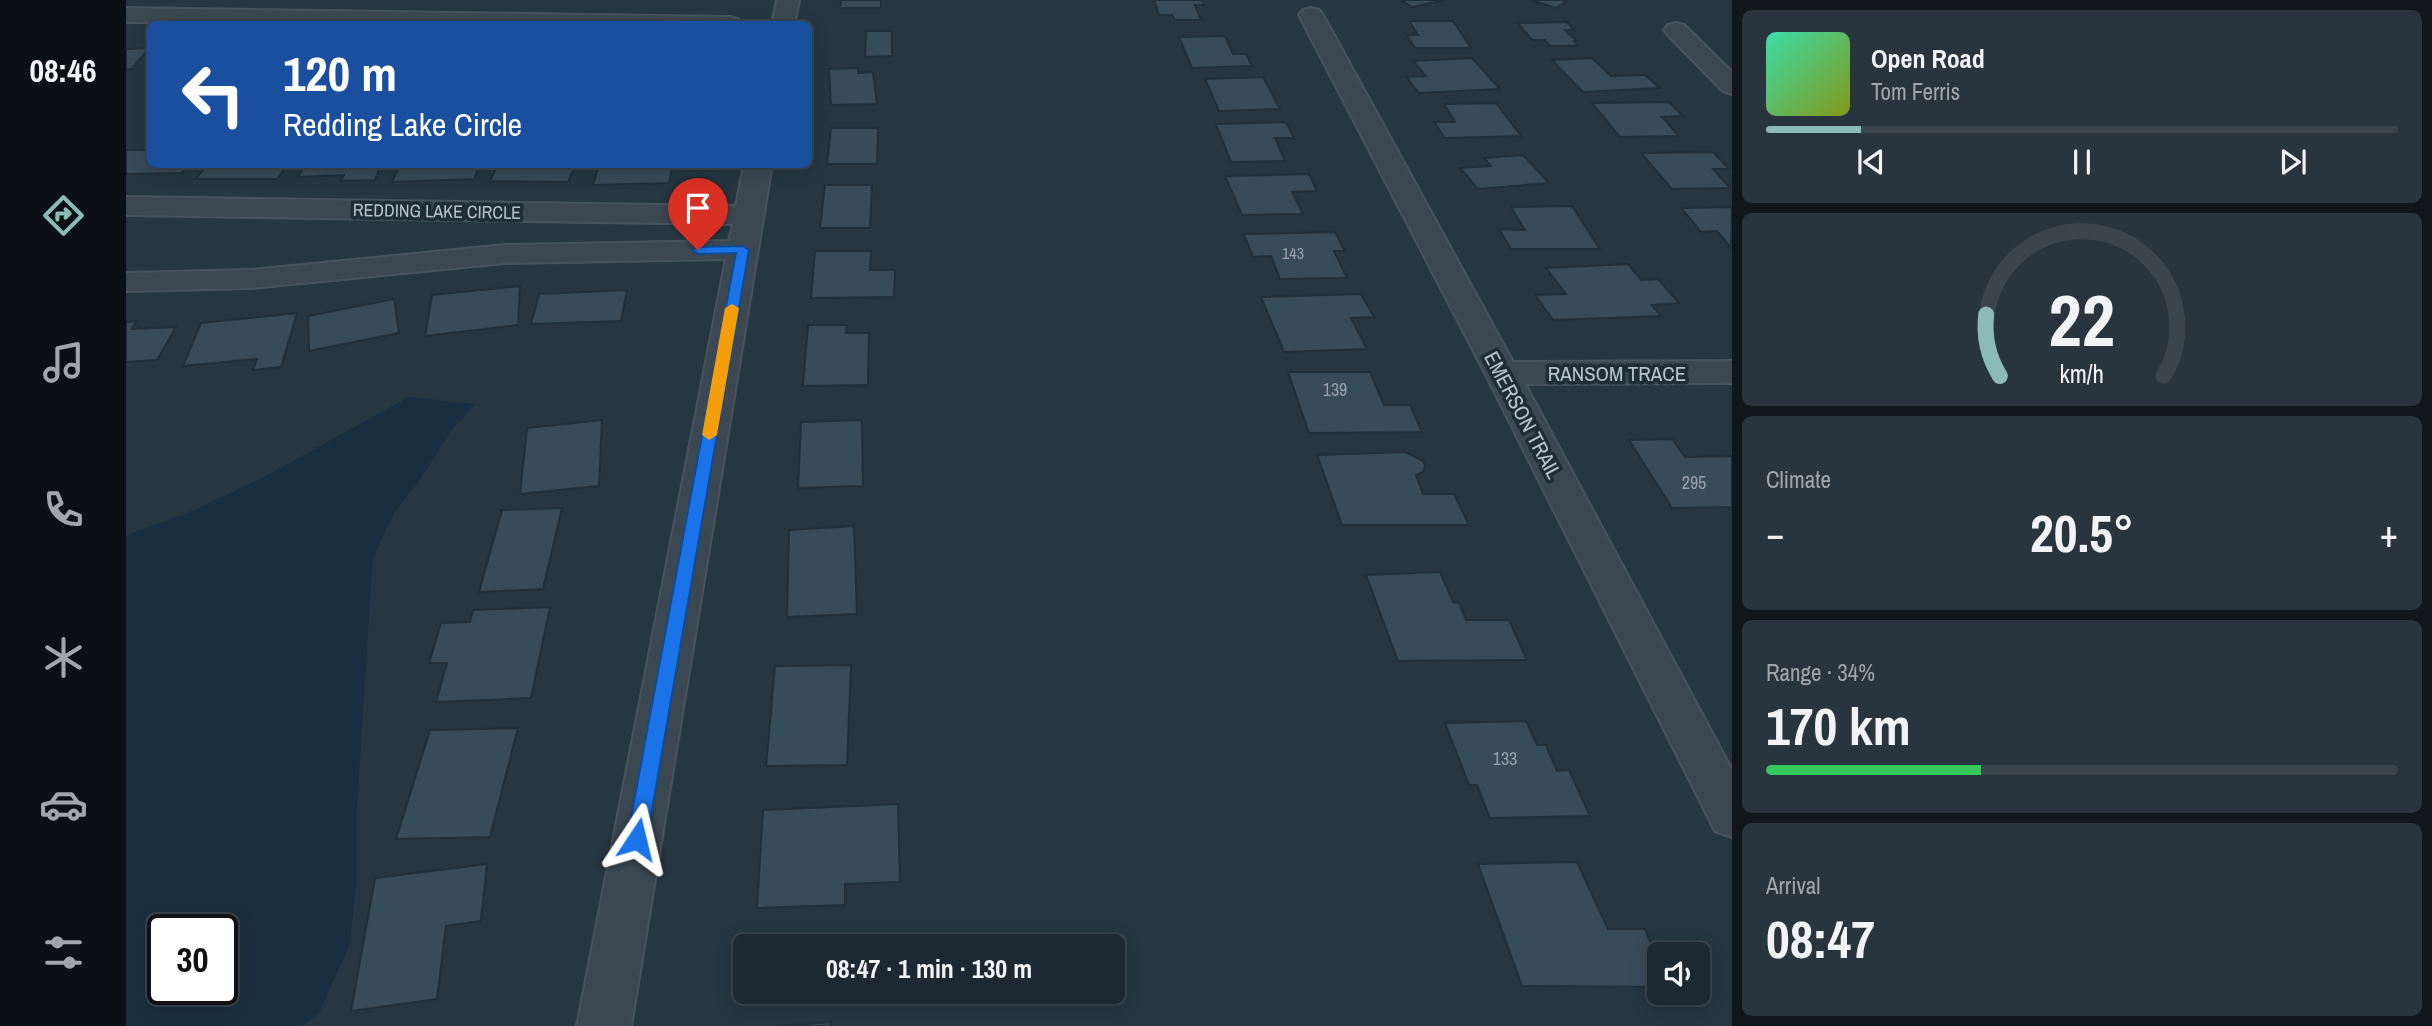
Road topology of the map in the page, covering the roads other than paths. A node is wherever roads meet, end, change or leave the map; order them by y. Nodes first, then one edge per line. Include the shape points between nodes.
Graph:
1 (788, 0) edge
2 (126, 15) edge
3 (1311, 15) dead end
4 (529, 21) edge
5 (784, 21) edge
6 (1676, 30) dead end
7 (1732, 86) edge
8 (757, 168) edge
9 (126, 206) edge
10 (552, 212) junction
11 (746, 232) junction
12 (534, 253) junction
13 (126, 282) edge
14 (1732, 372) edge
15 (1502, 373) junction
16 (1731, 811) edge
17 (604, 1026) edge

1 - 5 street
2 - 4 street
3 - 15 street, EMERSON TRAIL
6 - 7 street
8 - 11 street
9 - 10 street, REDDING LAKE CIRCLE
10 - 11 street, REDDING LAKE CIRCLE
10 - 12 street
11 - 12 street, REDDING LAKE CIRCLE
11 - 17 street
12 - 13 street, REDDING LAKE CIRCLE via 251,279
14 - 15 street, RANSOM TRACE
15 - 16 street, EMERSON TRAIL

